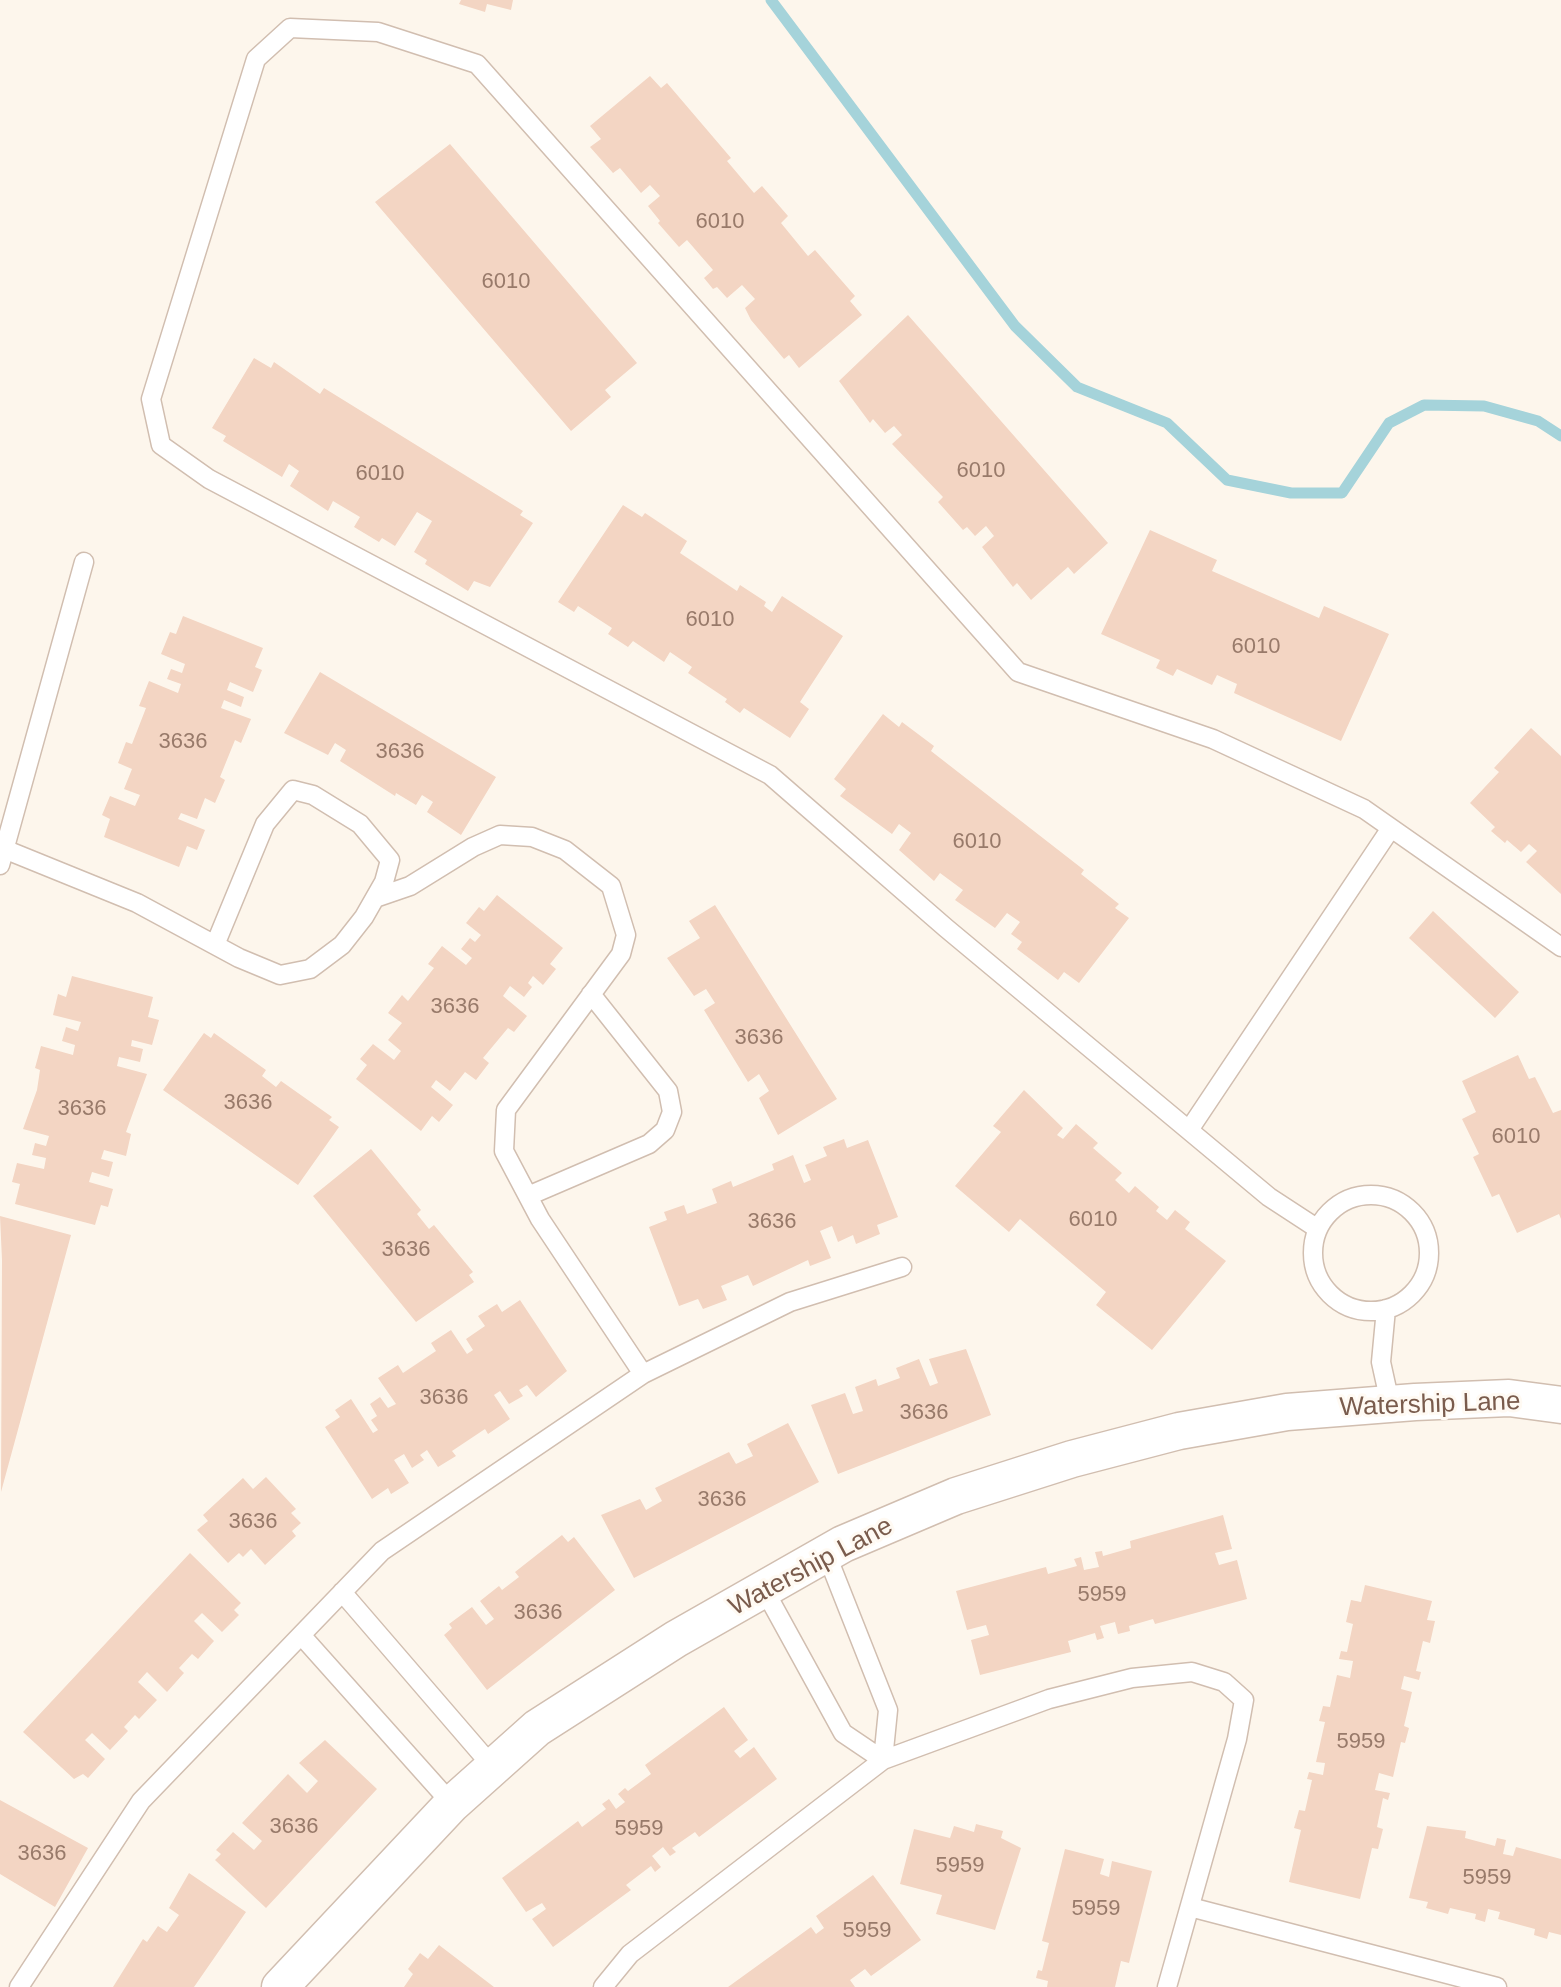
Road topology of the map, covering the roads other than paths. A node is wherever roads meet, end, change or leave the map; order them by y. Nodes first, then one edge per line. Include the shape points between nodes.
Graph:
1 (84, 562) dead end
2 (1391, 828) junction
3 (2, 857) edge
4 (375, 898) junction
5 (215, 945) junction
6 (1561, 947) edge
7 (591, 994) junction
8 (1189, 1130) junction
9 (528, 1196) junction
10 (1318, 1229) junction
11 (902, 1267) dead end
12 (1386, 1309) junction
13 (643, 1374) junction
14 (1390, 1403) junction
15 (1561, 1405) edge
16 (826, 1553) junction
17 (765, 1591) junction
18 (342, 1592) junction
19 (301, 1635) junction
20 (883, 1760) junction
21 (492, 1766) junction
22 (452, 1804) junction
23 (1190, 1907) junction
24 (19, 1987) edge
25 (280, 1987) edge
26 (603, 1987) edge
27 (1167, 1987) edge
28 (1497, 1987) edge

1 - 3 lane
2 - 6 lane
2 - 8 lane
2 - 8 lane via 1364,809 1213,739 1018,672 477,64 378,32 290,28 256,59 151,399 161,445 209,479 770,775
3 - 5 lane via 137,903
4 - 5 lane via 342,945 310,969 280,975
4 - 5 lane via 390,860 360,824 313,795 293,790 265,824
4 - 7 lane via 410,886 500,835 532,837 565,850 611,886 623,917 621,954
7 - 9 lane via 506,1110 504,1151
7 - 9 lane via 668,1091 672,1112 665,1130 649,1144
8 - 10 lane via 1269,1197
9 - 13 lane
10 - 12 lane via 1314,1266 1334,1297 1350,1307
10 - 12 lane via 1328,1213 1362,1195 1400,1202 1415,1215 1425,1231 1427,1270 1404,1301
11 - 13 lane via 790,1302
12 - 14 lane via 1381,1362
13 - 18 lane via 382,1551
14 - 15 street, Watership Lane via 1509,1398
14 - 16 street, Watership Lane via 1287,1412 1179,1431 1072,1459 956,1496
16 - 17 street, Watership Lane
16 - 20 lane via 888,1710
17 - 20 lane via 843,1733
17 - 21 street, Watership Lane via 615,1676 537,1728
18 - 19 lane
18 - 21 lane
19 - 22 lane
19 - 24 lane via 141,1801
20 - 23 lane via 1049,1699 1132,1678 1192,1672 1224,1682 1244,1700
20 - 26 lane via 630,1954
21 - 22 street, Watership Lane
22 - 25 street, Watership Lane
23 - 27 lane
23 - 28 lane

